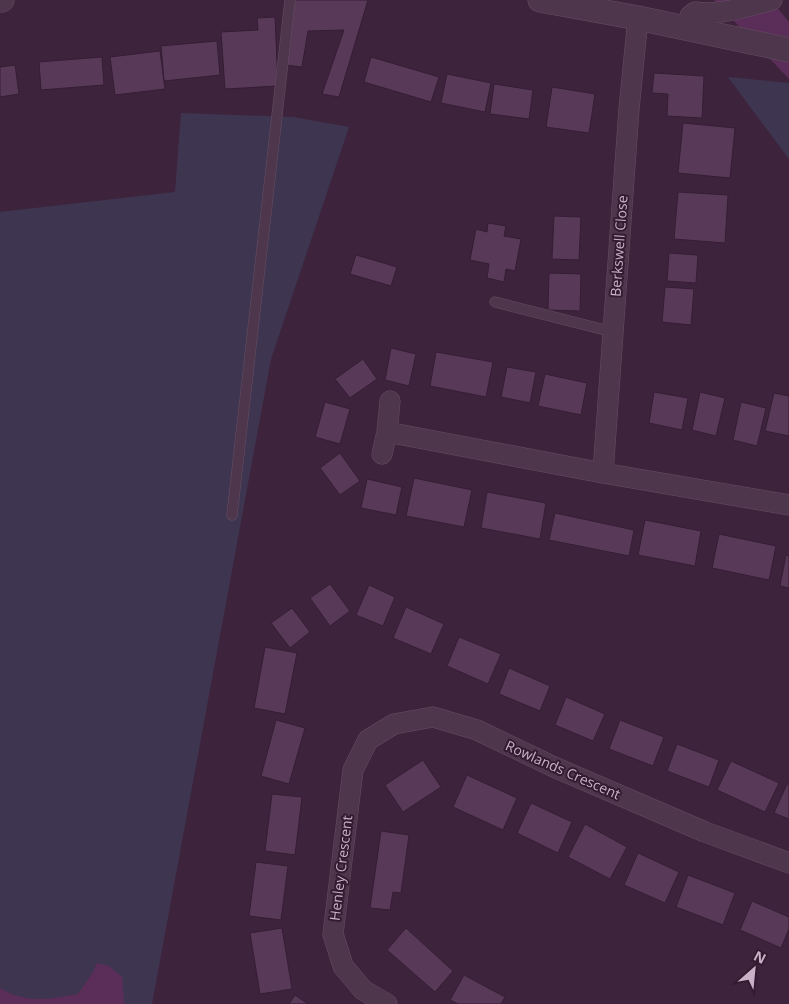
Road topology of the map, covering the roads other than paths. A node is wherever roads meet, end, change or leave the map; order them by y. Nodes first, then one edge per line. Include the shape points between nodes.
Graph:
1 (290, 0) edge
2 (540, 0) edge
3 (772, 0) edge
4 (638, 18) junction
5 (686, 28) junction
6 (789, 50) edge
7 (495, 302) dead end
8 (613, 332) junction
9 (390, 401) dead end
10 (387, 432) junction
11 (382, 454) dead end
12 (603, 474) junction
13 (789, 505) edge
14 (232, 515) dead end
15 (353, 770) joint
16 (789, 863) edge
17 (387, 1004) edge

1 - 14 lane
2 - 4 street
3 - 5 street via 728,12 695,12
4 - 5 street
4 - 8 street, Berkswell Close
5 - 6 street
7 - 8 lane
8 - 12 street, Berkswell Close
9 - 10 street
10 - 11 street
10 - 12 street
12 - 13 street
15 - 16 street, Rowlands Crescent via 368,740 394,724 433,717 477,730 696,828
15 - 17 street, Henley Crescent via 333,934 343,966 362,990

